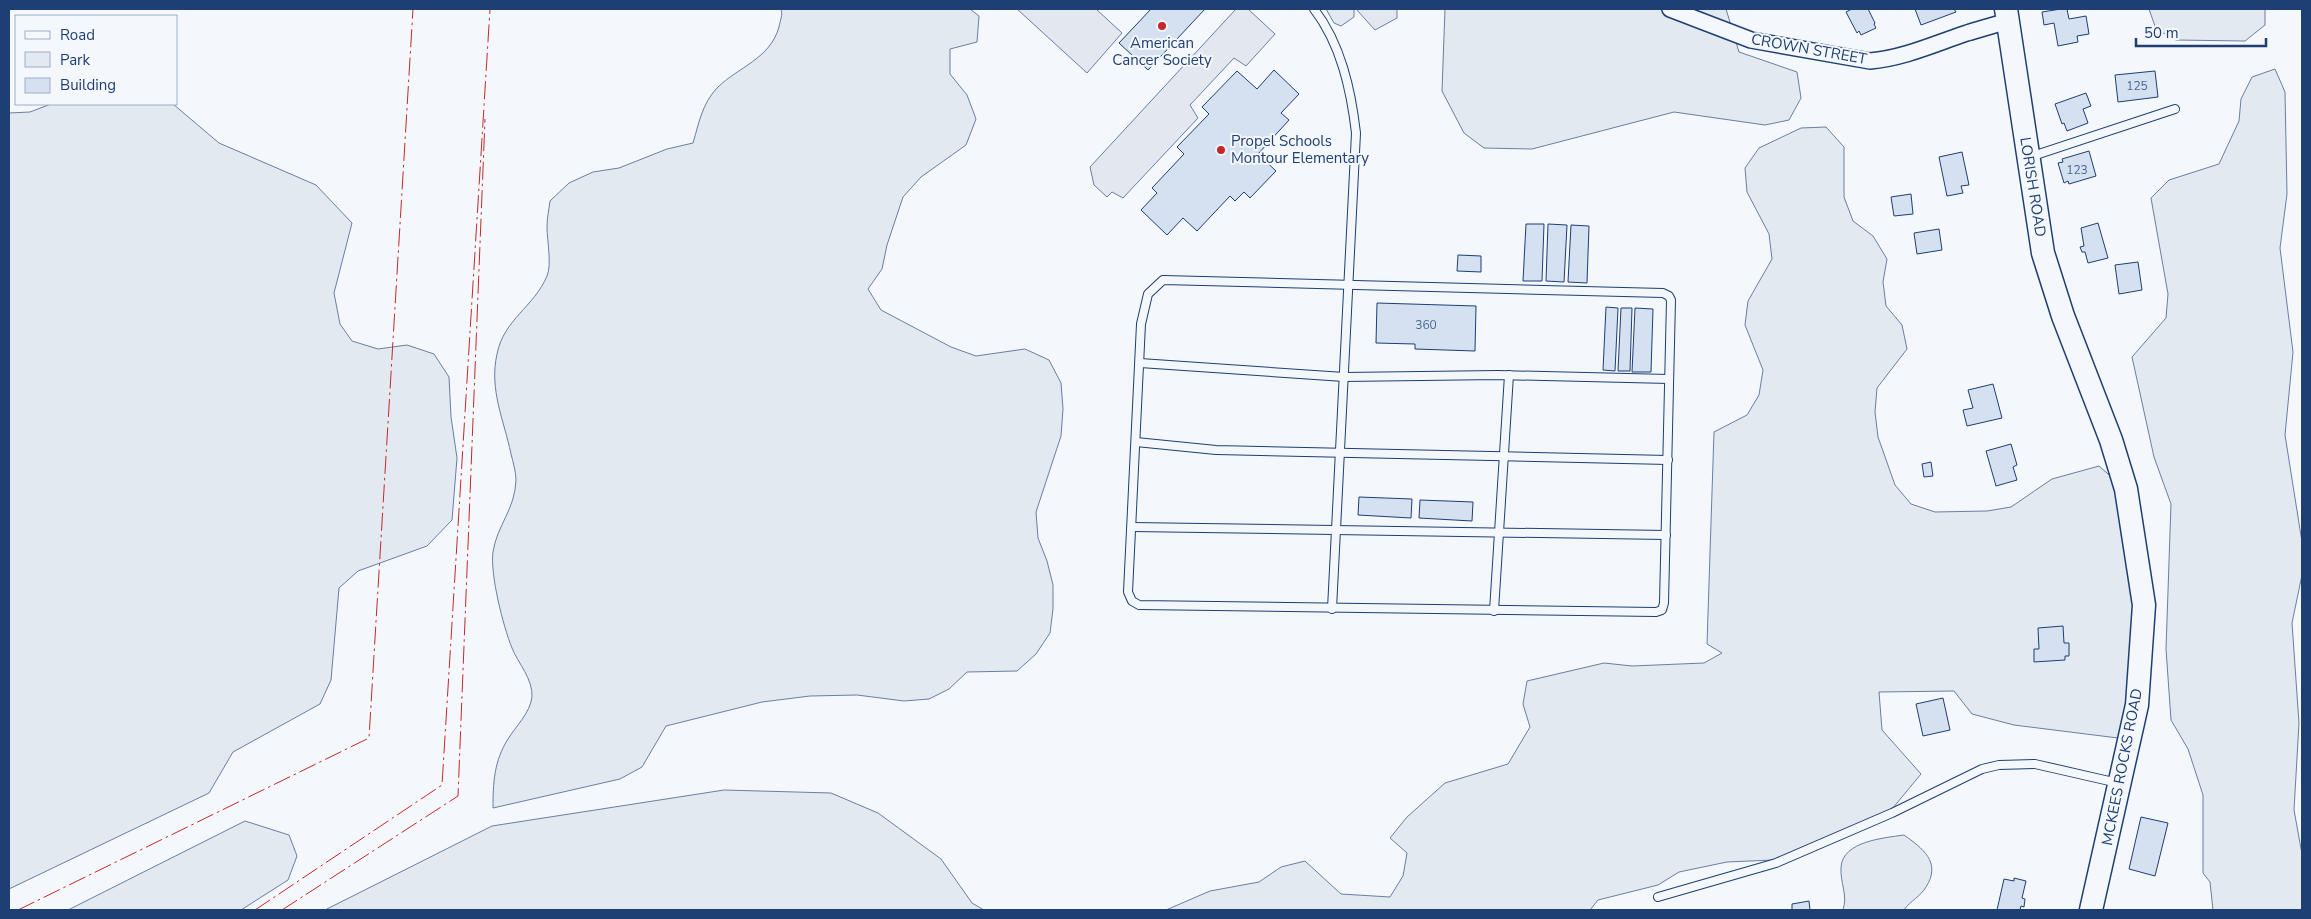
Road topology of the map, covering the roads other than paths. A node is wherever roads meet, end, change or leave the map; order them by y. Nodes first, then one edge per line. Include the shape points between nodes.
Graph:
1 (1314, 9) edge
2 (1670, 9) edge
3 (2007, 15) edge
4 (2175, 109) dead end
5 (2029, 157) junction
6 (1349, 284) junction
7 (2080, 361) joint
8 (1140, 363) junction
9 (1509, 375) junction
10 (1344, 377) junction
11 (1669, 379) junction
12 (1136, 442) junction
13 (1340, 453) junction
14 (1503, 456) junction
15 (1668, 460) junction
16 (1132, 528) junction
17 (1336, 531) junction
18 (1498, 533) junction
19 (1666, 535) junction
20 (1332, 609) junction
21 (1494, 611) junction
22 (2121, 783) junction
23 (1658, 896) dead end
24 (2091, 910) edge

1 - 6 lane via 1325,23 1340,59 1352,101 1356,133
2 - 3 street, CROWN STREET via 1751,40 1870,61 1911,54
3 - 5 street, LORISH ROAD
4 - 5 lane
5 - 7 street, LORISH ROAD via 2043,253
6 - 8 lane via 1164,280 1148,294 1141,324
6 - 10 lane
6 - 11 lane via 1663,293 1671,300
7 - 22 street, MCKEES ROCKS ROAD via 2112,440 2126,489 2144,606 2137,705
8 - 10 lane
8 - 12 lane
9 - 10 lane
9 - 11 lane
9 - 14 lane
10 - 13 lane
11 - 15 lane
12 - 13 lane via 1216,450
12 - 16 lane
13 - 14 lane
13 - 17 lane
14 - 15 lane
14 - 18 lane
15 - 19 lane
16 - 17 lane
16 - 20 lane via 1128,592 1132,601 1139,605
17 - 18 lane
17 - 20 lane
18 - 19 lane
18 - 21 lane
19 - 21 lane via 1662,610
20 - 21 lane
22 - 23 lane via 2035,764 1982,769 1892,813 1776,863
22 - 24 street, MCKEES ROCKS ROAD

